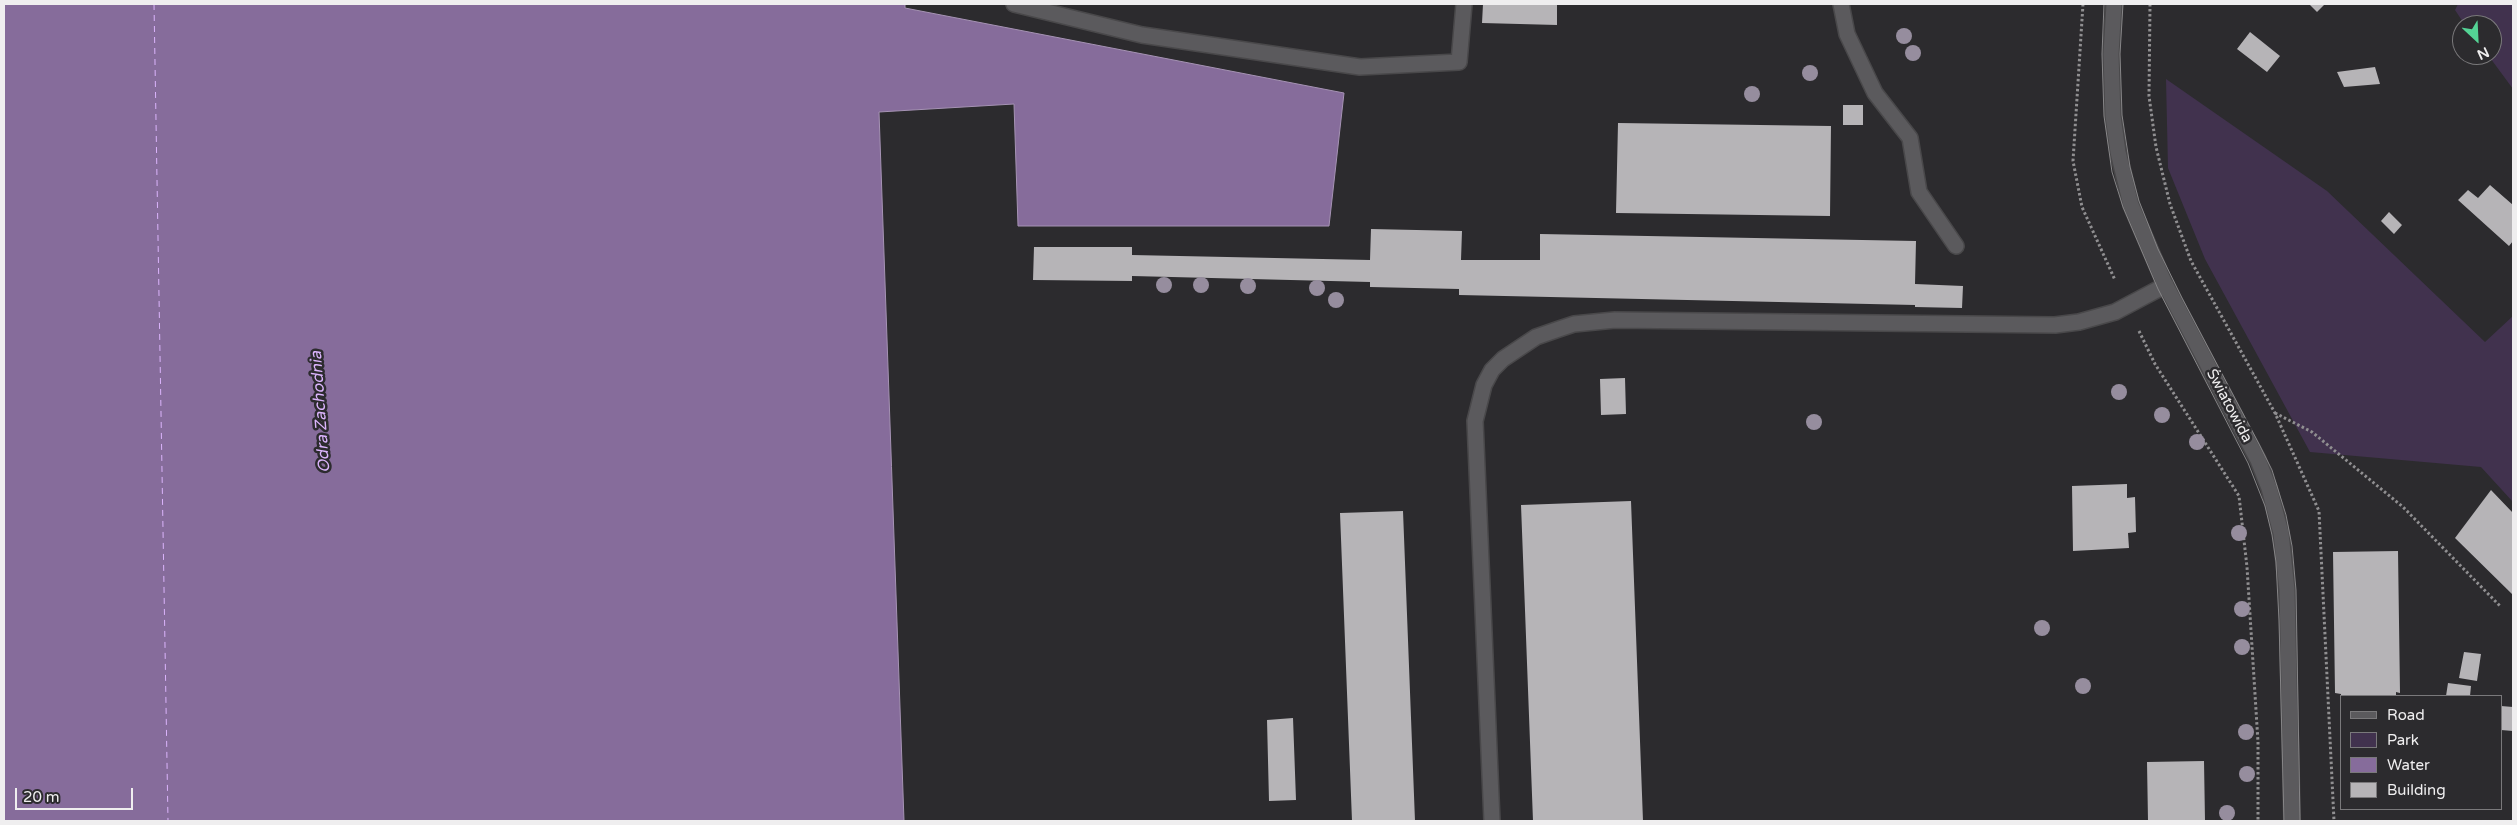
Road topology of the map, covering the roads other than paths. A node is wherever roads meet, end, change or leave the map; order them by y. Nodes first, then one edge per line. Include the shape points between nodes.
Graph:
1 (1014, 4) edge
2 (1464, 4) edge
3 (1841, 4) edge
4 (2114, 4) edge
5 (1956, 246) dead end
6 (2166, 285) junction
7 (1492, 821) edge
8 (2292, 821) edge

1 - 2 street via 1142,35 1360,67 1459,62
3 - 5 street via 1847,34 1875,93 1910,138 1919,192
4 - 6 street, Światowida via 2111,78 2118,152 2137,221
6 - 7 street via 2095,319 2056,325 1615,320 1574,324 1559,329 1536,338 1503,359 1484,385 1475,421
6 - 8 street, Światowida via 2251,447 2278,518 2287,590

